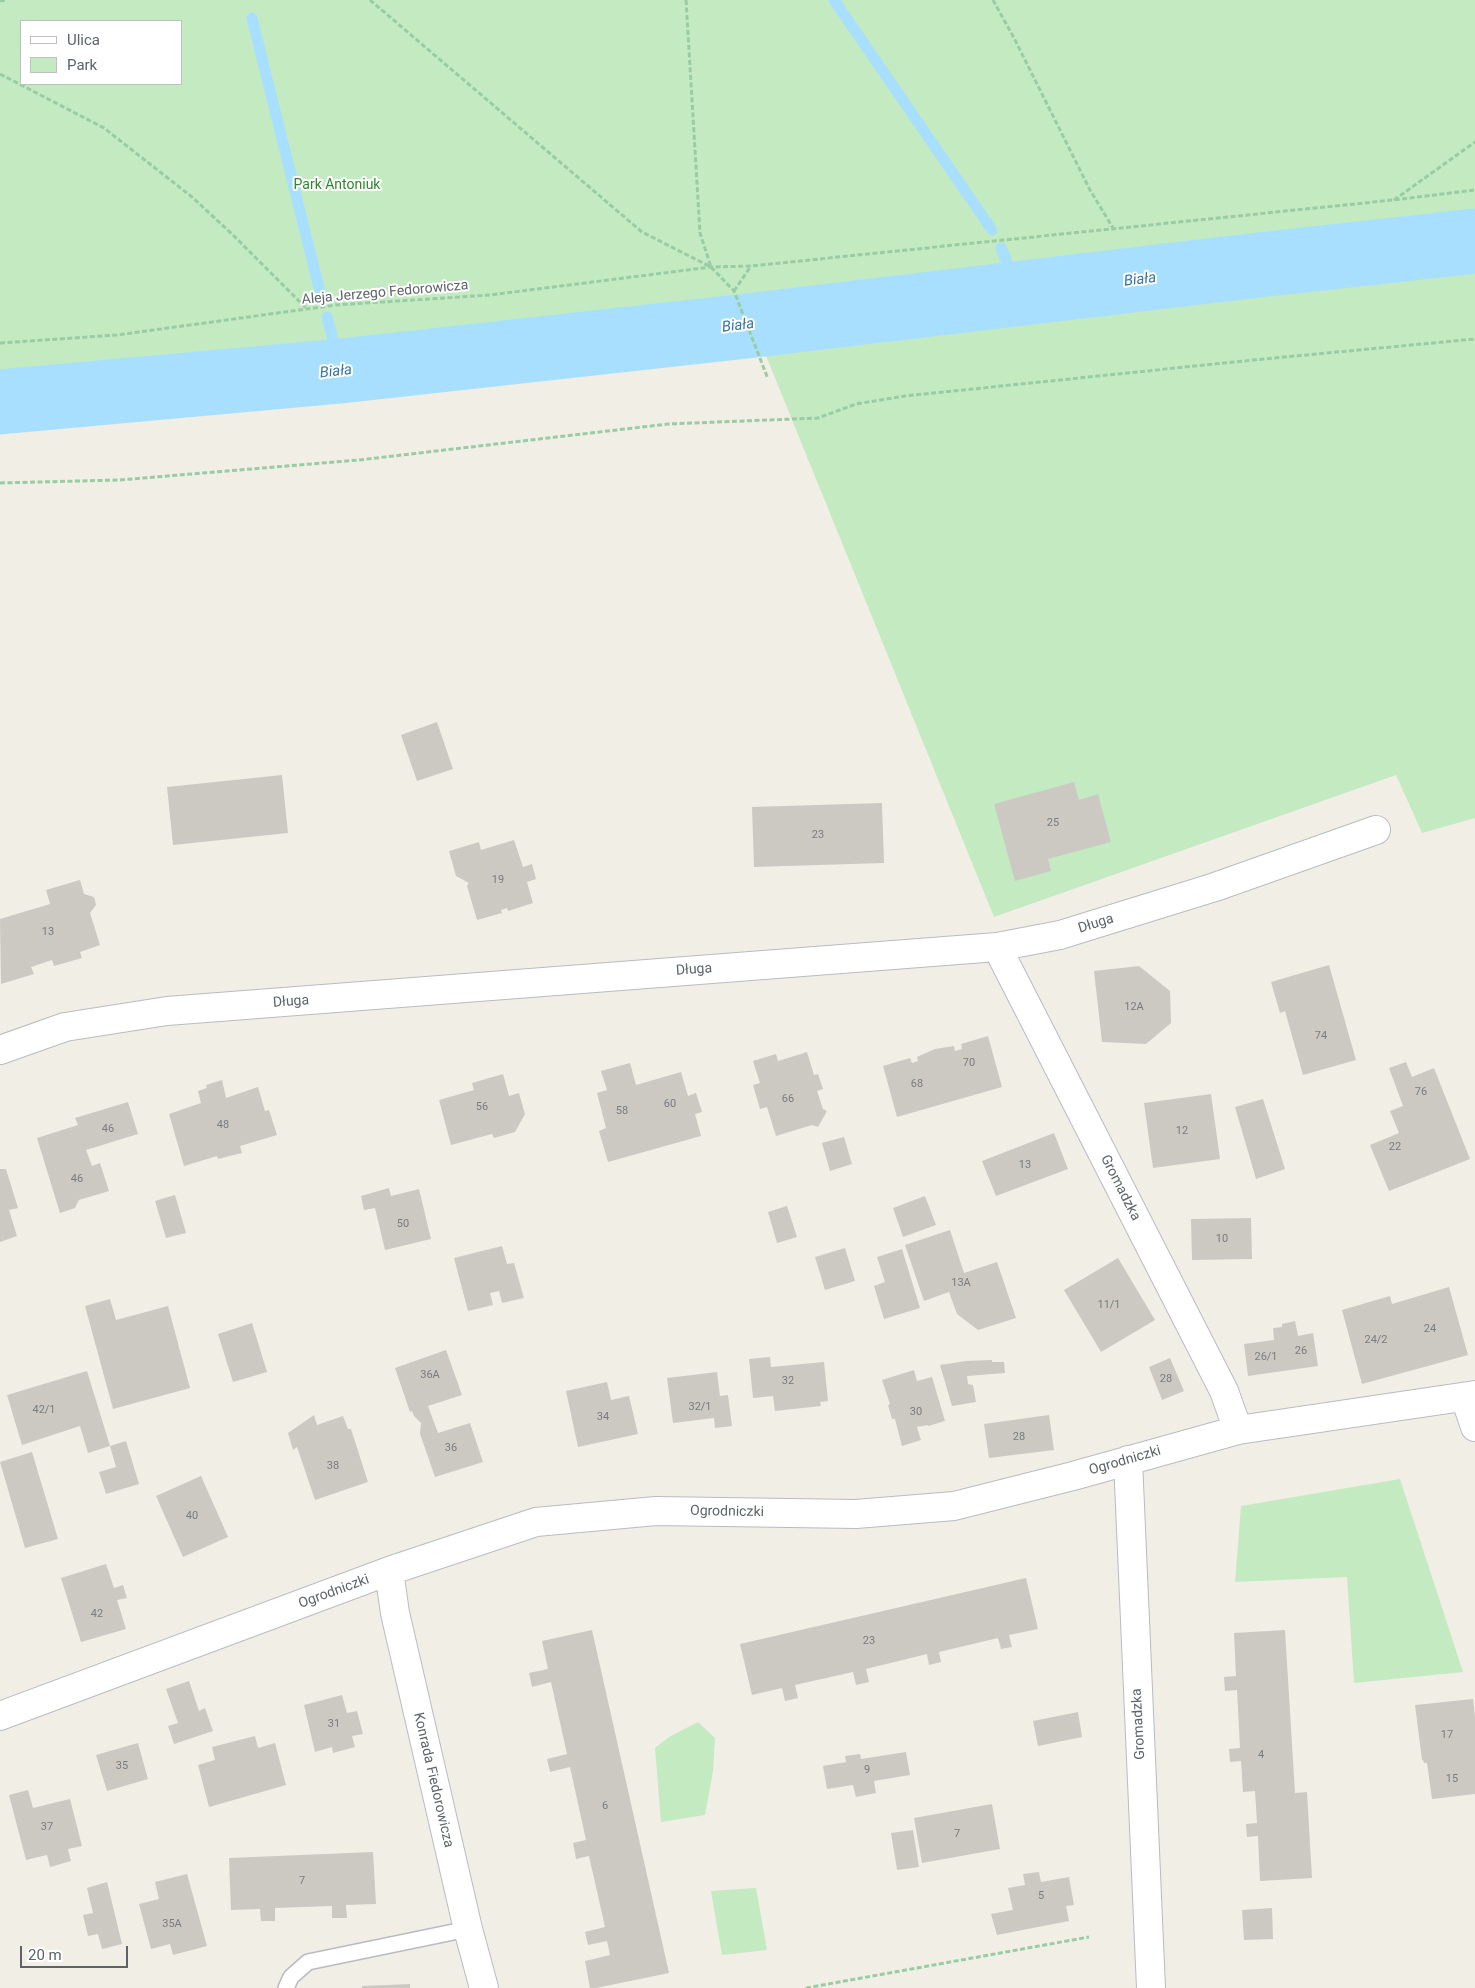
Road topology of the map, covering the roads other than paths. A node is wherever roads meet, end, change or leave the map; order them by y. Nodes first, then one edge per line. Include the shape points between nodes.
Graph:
1 (1376, 830) dead end
2 (997, 947) junction
3 (0, 1050) edge
4 (1470, 1396) edge
5 (1475, 1427) edge
6 (1238, 1430) junction
7 (1128, 1460) junction
8 (389, 1571) junction
9 (0, 1716) edge
10 (468, 1929) junction
11 (286, 1988) edge
12 (484, 1988) edge
13 (1151, 1988) edge

1 - 2 street, Długa via 1215,887 1060,935
2 - 3 street, Długa via 167,1011 65,1027
2 - 6 street, Gromadzka via 1224,1391
4 - 5 street
4 - 6 street, Ogrodniczki
6 - 7 street, Ogrodniczki
7 - 8 street, Ogrodniczki via 954,1506 856,1514 656,1511 536,1522
7 - 13 street, Gromadzka
8 - 9 street, Ogrodniczki
8 - 10 street, Konrada Fiedorowicza via 395,1613
10 - 11 lane via 308,1962 291,1977
10 - 12 street, Konrada Fiedorowicza

